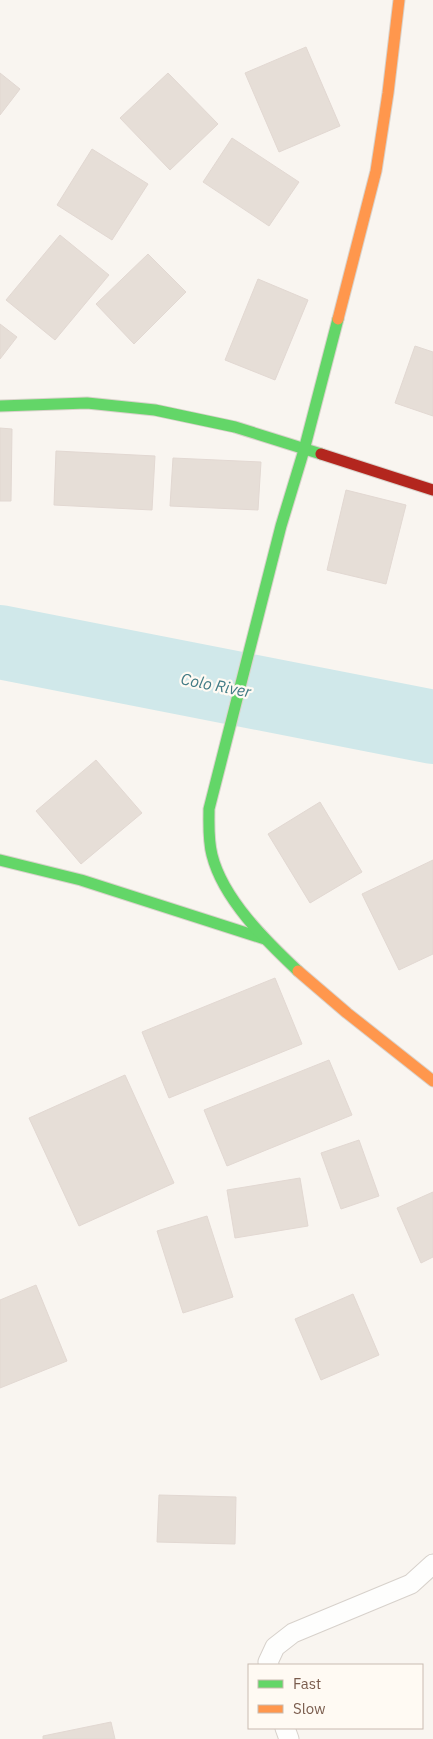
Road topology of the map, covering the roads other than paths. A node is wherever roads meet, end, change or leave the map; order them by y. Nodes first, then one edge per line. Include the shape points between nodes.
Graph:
1 (399, 0) edge
2 (0, 406) edge
3 (304, 450) junction
4 (433, 490) edge
5 (0, 860) edge
6 (265, 939) junction
7 (433, 1081) edge
8 (433, 1564) edge
9 (268, 1664) edge

1 - 3 street via 376,171
2 - 3 street via 87,403 155,410 235,426
3 - 4 street
3 - 6 street via 281,526 209,809 208,840 216,868 235,900
5 - 6 street via 81,880
6 - 7 street via 330,1000
8 - 9 lane via 411,1584 292,1633 276,1647

